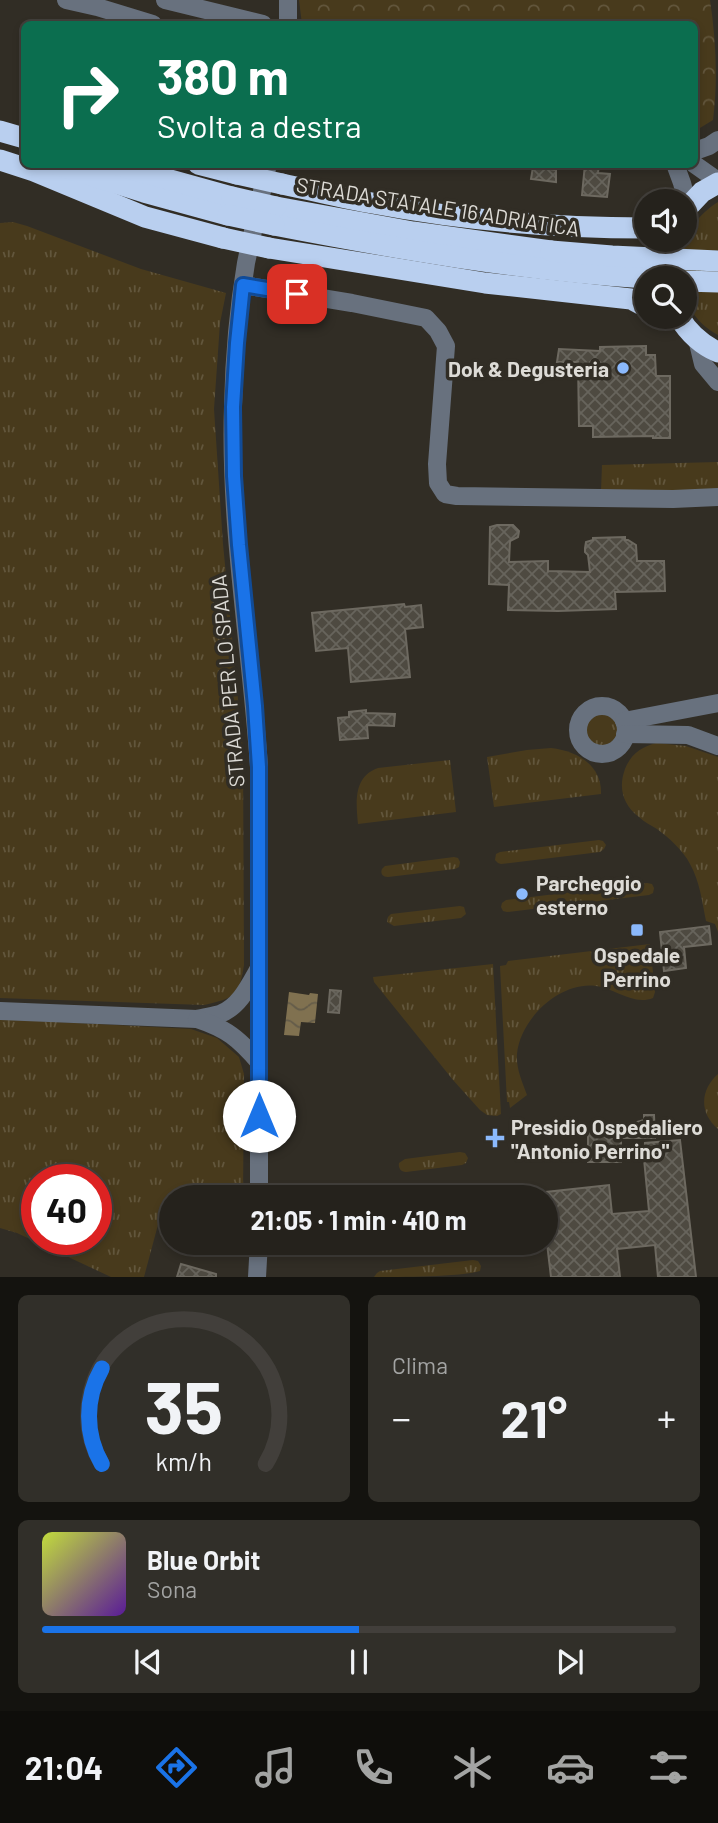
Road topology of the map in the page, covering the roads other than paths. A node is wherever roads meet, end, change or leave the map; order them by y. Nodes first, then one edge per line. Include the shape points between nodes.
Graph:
1 (66, 0) edge
2 (165, 0) edge
3 (288, 0) edge
4 (143, 21) edge
5 (251, 21) edge
6 (288, 21) edge
7 (0, 117) edge
8 (21, 122) edge
9 (0, 131) edge
10 (21, 137) edge
11 (718, 140) edge
12 (0, 147) edge
13 (698, 149) edge
14 (21, 154) edge
15 (0, 160) edge
16 (21, 167) edge
17 (698, 167) edge
18 (23, 168) edge
19 (68, 168) edge
20 (124, 168) edge
21 (214, 168) edge
22 (267, 168) edge
23 (676, 168) edge
24 (718, 182) edge
25 (683, 189) edge
26 (697, 197) edge
27 (230, 206) junction
28 (634, 228) edge
29 (551, 260) junction
30 (718, 261) edge
31 (634, 276) edge
32 (697, 281) edge
33 (718, 282) edge
34 (243, 285) junction
35 (634, 301) edge
36 (685, 329) edge
37 (688, 329) edge
38 (718, 352) edge
39 (718, 382) edge
40 (718, 497) edge
41 (718, 703) edge
42 (718, 746) edge
43 (259, 968) junction
44 (0, 1011) edge
45 (224, 1022) junction
46 (259, 1023) junction
47 (259, 1062) junction
48 (259, 1185) edge
49 (258, 1255) edge
50 (257, 1277) edge

1 - 4 street
2 - 5 street
3 - 6 street
7 - 8 highway
9 - 10 highway
11 - 13 street
12 - 14 highway
15 - 16 highway, bridge
17 - 24 street
18 - 35 highway, bridge via 145,217 268,248 485,283
19 - 27 highway via 144,192
20 - 27 highway, STRADA STATALE 16 ADRIATICA
21 - 28 highway, bridge via 372,204 481,219
22 - 34 street, STRADA PER LO SPADA
23 - 25 street
24 - 26 highway
27 - 29 highway, STRADA STATALE 16 ADRIATICA, bridge via 414,251
29 - 30 highway, STRADA STATALE 16 ADRIATICA, bridge via 612,256
29 - 31 highway, STRADA STATALE 16 ADRIATICA
32 - 33 highway
34 - 40 street via 425,318 438,331 446,346 437,464 438,483 445,494
34 - 43 street, STRADA PER LO SPADA via 233,407 234,476 259,767
36 - 39 street
37 - 38 highway
41 - 42 street via 625,727 688,735
43 - 45 street
43 - 46 street, STRADA PER LO SPADA
44 - 45 street
45 - 46 street
45 - 47 street
46 - 47 street, STRADA PER LO SPADA
47 - 48 street, STRADA PER LO SPADA
49 - 50 street

